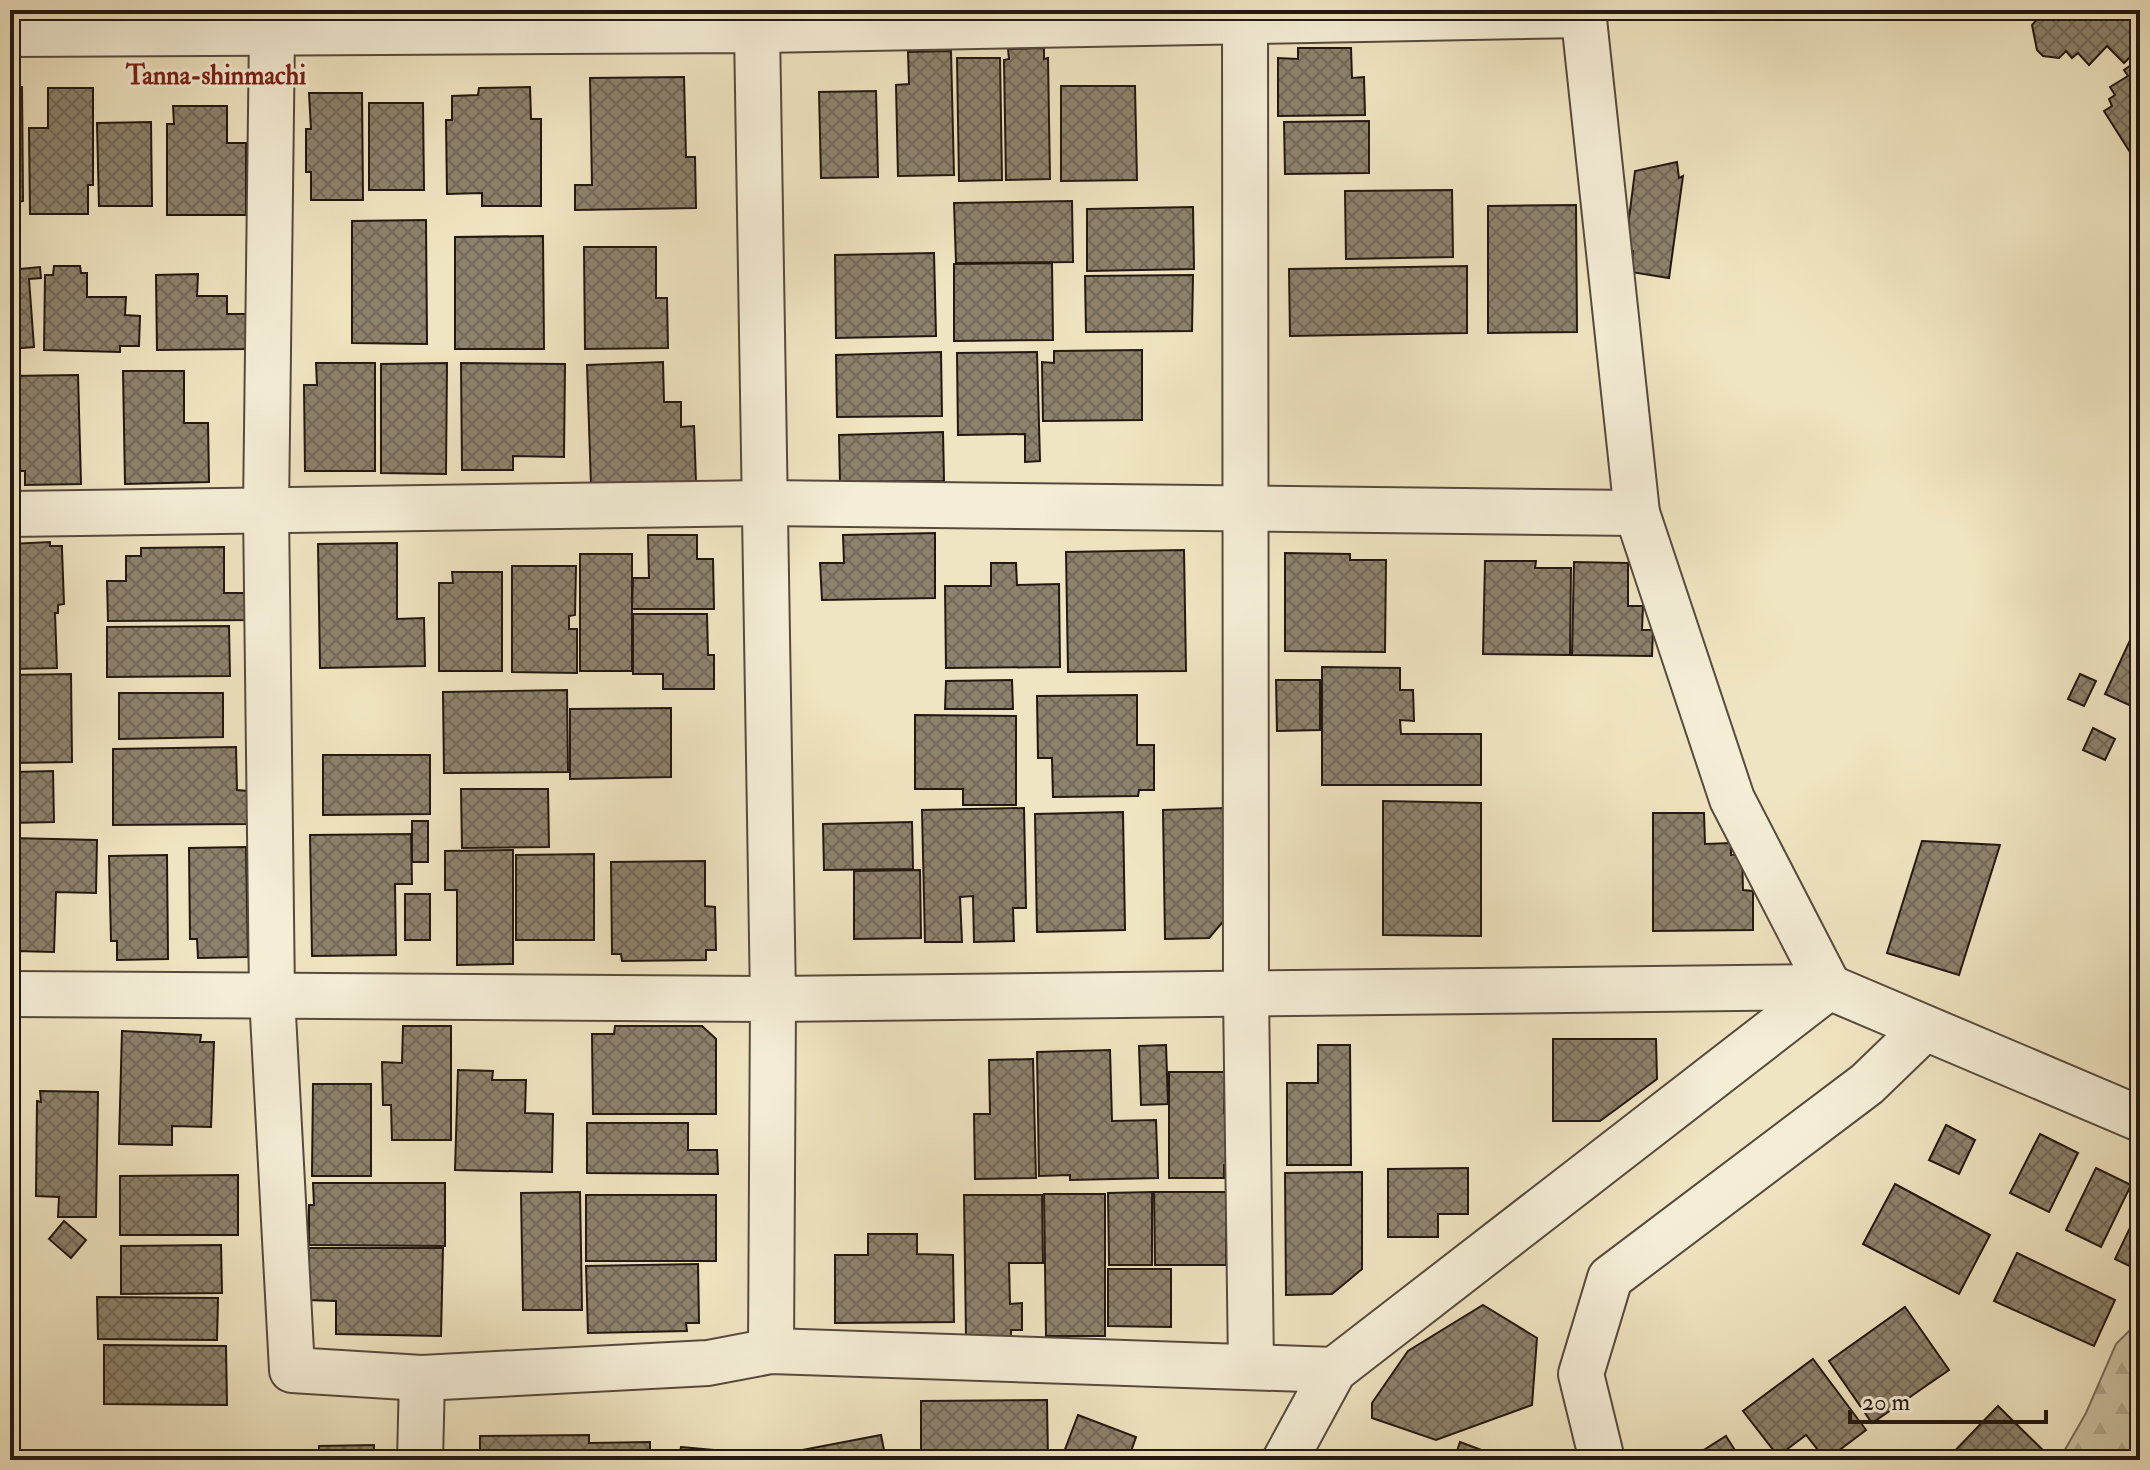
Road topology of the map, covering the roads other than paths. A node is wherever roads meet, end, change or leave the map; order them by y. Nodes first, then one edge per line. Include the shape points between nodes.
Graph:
1 (1583, 12) edge
2 (1245, 16) edge
3 (757, 20) edge
4 (272, 32) junction
5 (10, 34) edge
6 (764, 503) junction
7 (1245, 509) junction
8 (266, 510) junction
9 (1637, 513) junction
10 (10, 514) edge
11 (1829, 987) junction
12 (1246, 993) junction
13 (10, 994) edge
14 (272, 996) junction
15 (773, 999) junction
16 (1924, 1029) junction
17 (2140, 1119) edge
18 (771, 1351) junction
19 (1251, 1367) junction
20 (1334, 1370) junction
21 (422, 1378) junction
22 (420, 1460) edge
23 (1285, 1460) edge
24 (1602, 1460) edge

1 - 2 street
1 - 9 street
2 - 3 street
2 - 7 street
3 - 4 street
3 - 6 street
4 - 5 street
4 - 8 street
6 - 7 street
6 - 8 street
6 - 15 street
7 - 9 street
7 - 12 street
8 - 10 street
8 - 14 street
9 - 11 street via 1732,799
11 - 12 street
11 - 16 street
11 - 20 street
12 - 15 street
12 - 19 street
13 - 14 street
14 - 15 street
14 - 21 street via 292,1370
15 - 18 street
16 - 17 street
16 - 24 street via 1867,1084 1610,1278 1581,1374
18 - 19 street
18 - 21 street via 708,1363
19 - 20 street
20 - 23 street
21 - 22 street

